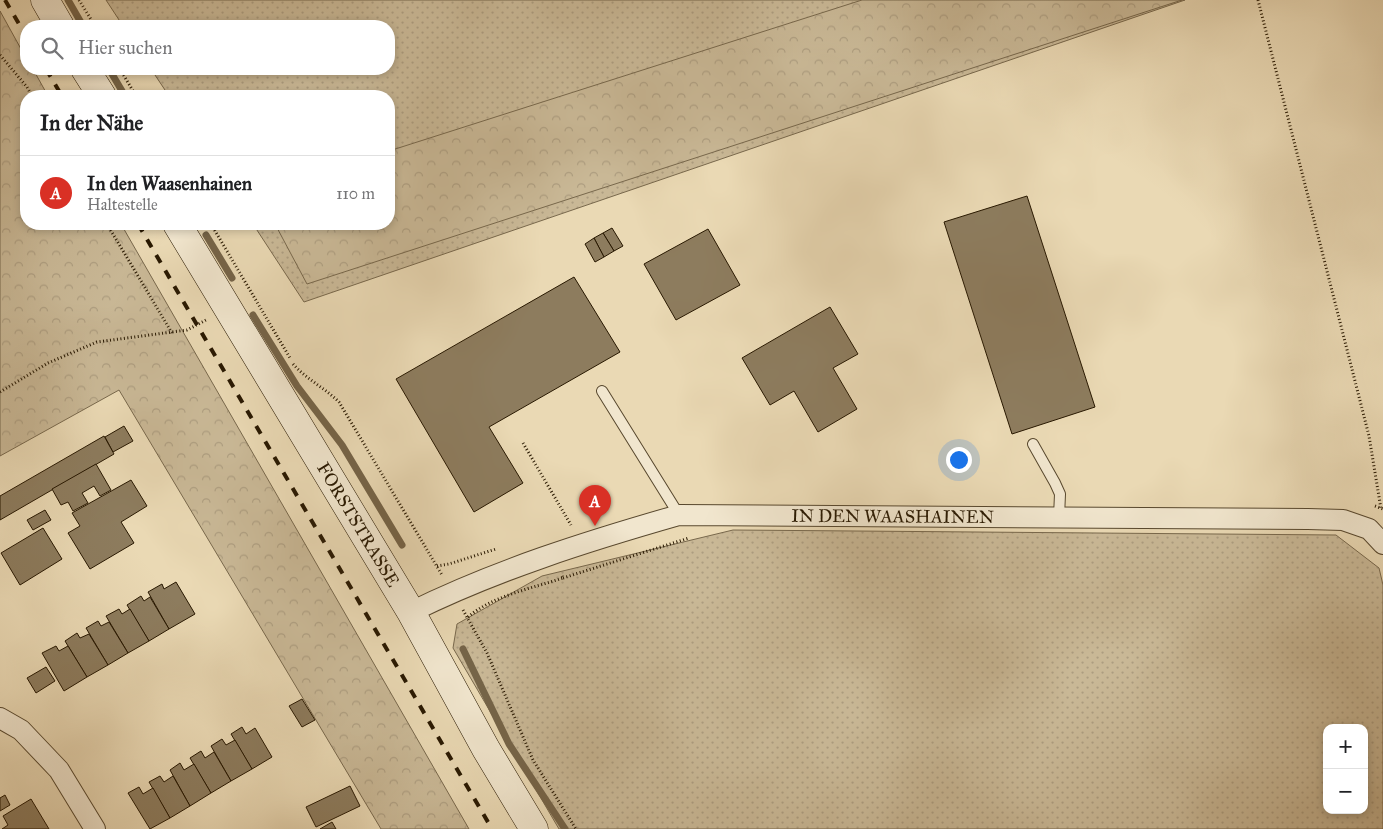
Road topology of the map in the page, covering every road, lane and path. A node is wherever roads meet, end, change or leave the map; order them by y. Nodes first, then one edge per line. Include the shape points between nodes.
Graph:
1 (45, 0) edge
2 (79, 0) edge
3 (1258, 0) edge
4 (57, 20) edge
5 (91, 20) edge
6 (0, 55) edge
7 (90, 75) edge
8 (124, 75) edge
9 (29, 90) edge
10 (98, 90) edge
11 (132, 90) edge
12 (111, 230) edge
13 (180, 230) edge
14 (215, 230) edge
15 (226, 308) junction
16 (172, 333) junction
17 (602, 391) dead end
18 (0, 392) edge
19 (523, 443) dead end
20 (1033, 444) dead end
21 (1382, 514) edge
22 (679, 515) junction
23 (1058, 517) junction
24 (572, 526) dead end
25 (689, 538) dead end
26 (1383, 544) edge
27 (562, 573) dead end
28 (563, 578) junction
29 (452, 592) junction
30 (411, 612) junction
31 (468, 617) junction
32 (0, 718) edge
33 (95, 829) edge
34 (534, 829) edge
35 (576, 829) edge

1 - 4 main road
2 - 5 path
3 - 21 path via 1370,436
6 - 9 path
7 - 10 main road
8 - 11 path
12 - 16 path
13 - 15 main road, FORSTSTRASSE
14 - 29 path via 294,365 340,402
15 - 16 path via 187,330
15 - 30 main road, FORSTSTRASSE
16 - 18 path via 97,342 48,363
17 - 22 lane
19 - 24 path
20 - 23 lane via 1060,494
22 - 23 street, IN DEN WAASHAINEN
22 - 29 street, IN DEN WAASHAINEN via 581,544
23 - 26 street, IN DEN WAASHAINEN via 1343,520 1368,529
25 - 28 path
27 - 28 path
28 - 31 path via 488,603
29 - 30 street, IN DEN WAASHAINEN
29 - 31 path
30 - 34 main road, FORSTSTRASSE
31 - 35 path via 533,760
32 - 33 street via 21,730 59,770

